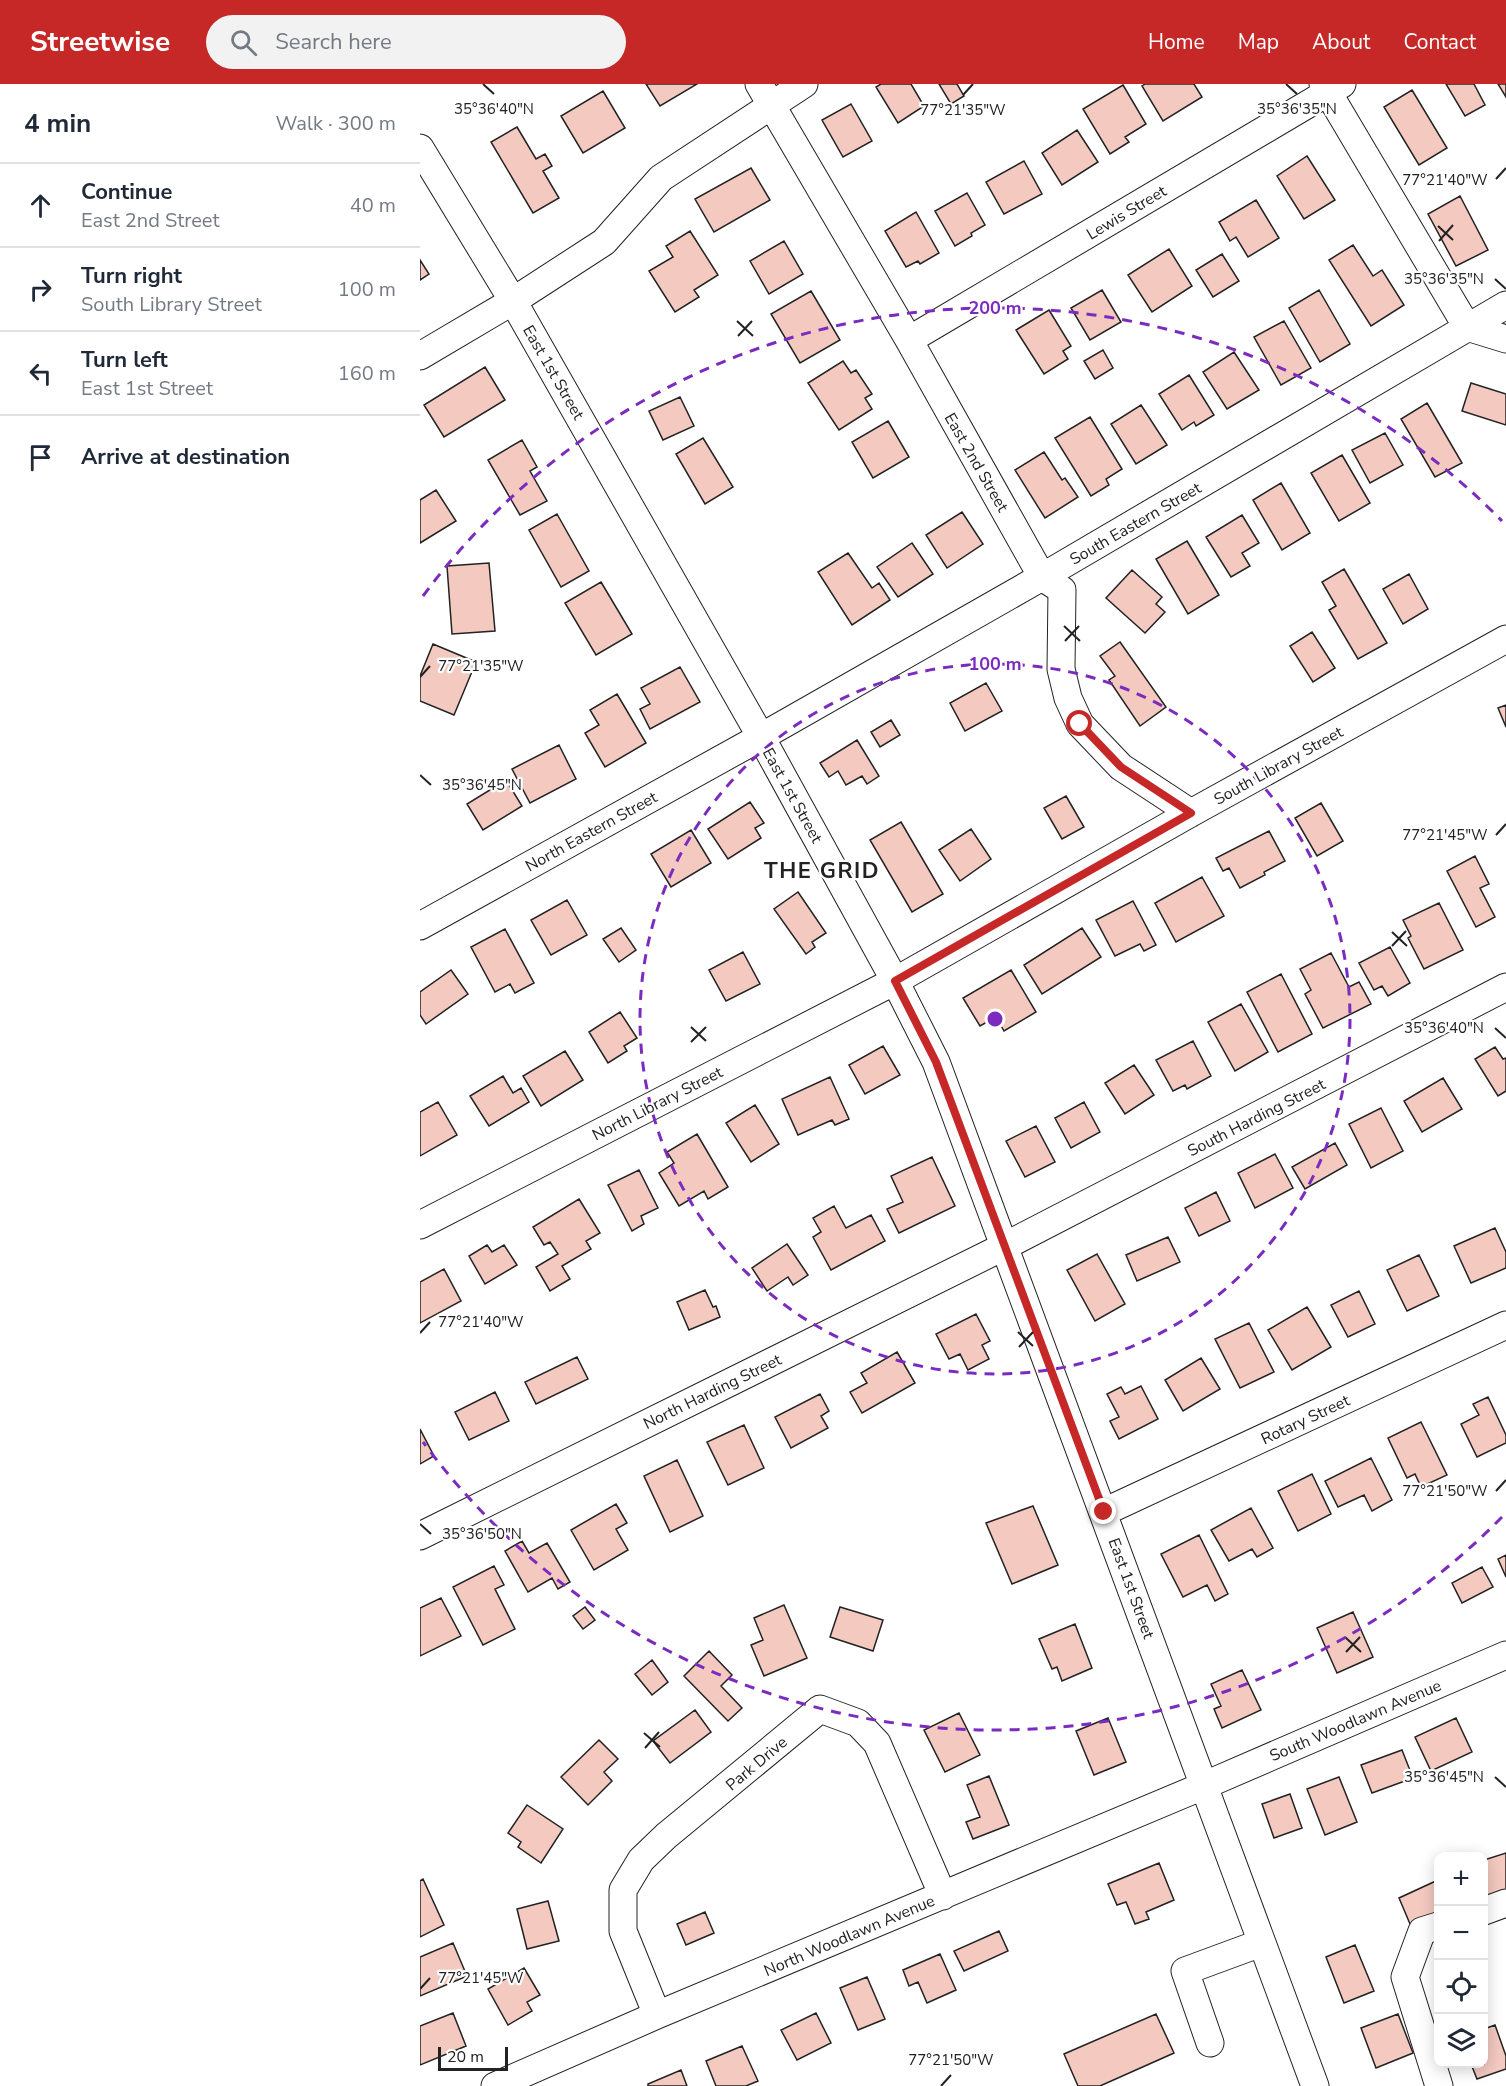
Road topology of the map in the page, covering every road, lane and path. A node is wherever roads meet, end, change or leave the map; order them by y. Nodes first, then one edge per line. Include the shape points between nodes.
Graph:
1 (804, 84) edge
2 (1331, 87) edge
3 (765, 94) edge
4 (420, 148) edge
5 (513, 301) junction
6 (1506, 305) edge
7 (1467, 327) junction
8 (1506, 339) edge
9 (909, 340) junction
10 (420, 356) edge
11 (1042, 577) junction
12 (1506, 639) edge
13 (761, 737) junction
14 (1191, 813) junction
15 (420, 926) edge
16 (895, 981) junction
17 (1506, 987) edge
18 (420, 1225) edge
19 (1005, 1246) junction
20 (1506, 1325) edge
21 (1104, 1512) junction
22 (420, 1536) edge
23 (1506, 1655) edge
24 (1203, 1786) junction
25 (943, 1896) junction
26 (1506, 1903) edge
27 (1488, 1910) edge
28 (1434, 1927) edge
29 (1261, 1943) junction
30 (657, 2015) junction
31 (1210, 2043) dead end
32 (495, 2086) edge
33 (1315, 2086) edge
34 (1438, 2086) edge

1 - 3 street
2 - 7 street
2 - 9 street, Lewis Street
3 - 5 street via 661,178 604,242
3 - 9 street, East 2nd Street
4 - 5 street, East 1st Street
5 - 10 street
5 - 13 street, East 1st Street
6 - 7 street, South Eastern Street
7 - 8 street
7 - 11 street, South Eastern Street
9 - 11 street, East 2nd Street
11 - 13 street, South Eastern Street
11 - 14 street, East 2nd Street via 1062,590 1060,669 1080,724 1121,767
12 - 14 street, South Library Street
13 - 15 street, North Eastern Street
13 - 16 street, East 1st Street
14 - 16 street, South Library Street
16 - 18 street, North Library Street
16 - 19 street, East 1st Street via 936,1062
17 - 19 street, South Harding Street
19 - 21 street, East 1st Street
19 - 22 street, North Harding Street
20 - 21 street, Rotary Street
21 - 24 street, East 1st Street
23 - 24 street, South Woodlawn Avenue
24 - 25 street, North Woodlawn Avenue
24 - 29 street, East 1st Street
25 - 30 street, North Woodlawn Avenue
25 - 30 street, Park Drive via 877,1743 858,1723 820,1709 666,1836 641,1860 623,1890 623,1931
26 - 27 street
28 - 34 street via 1422,1931 1405,1977
29 - 31 street via 1185,1971
29 - 33 street, East 1st Street
30 - 32 street, North Woodlawn Avenue

